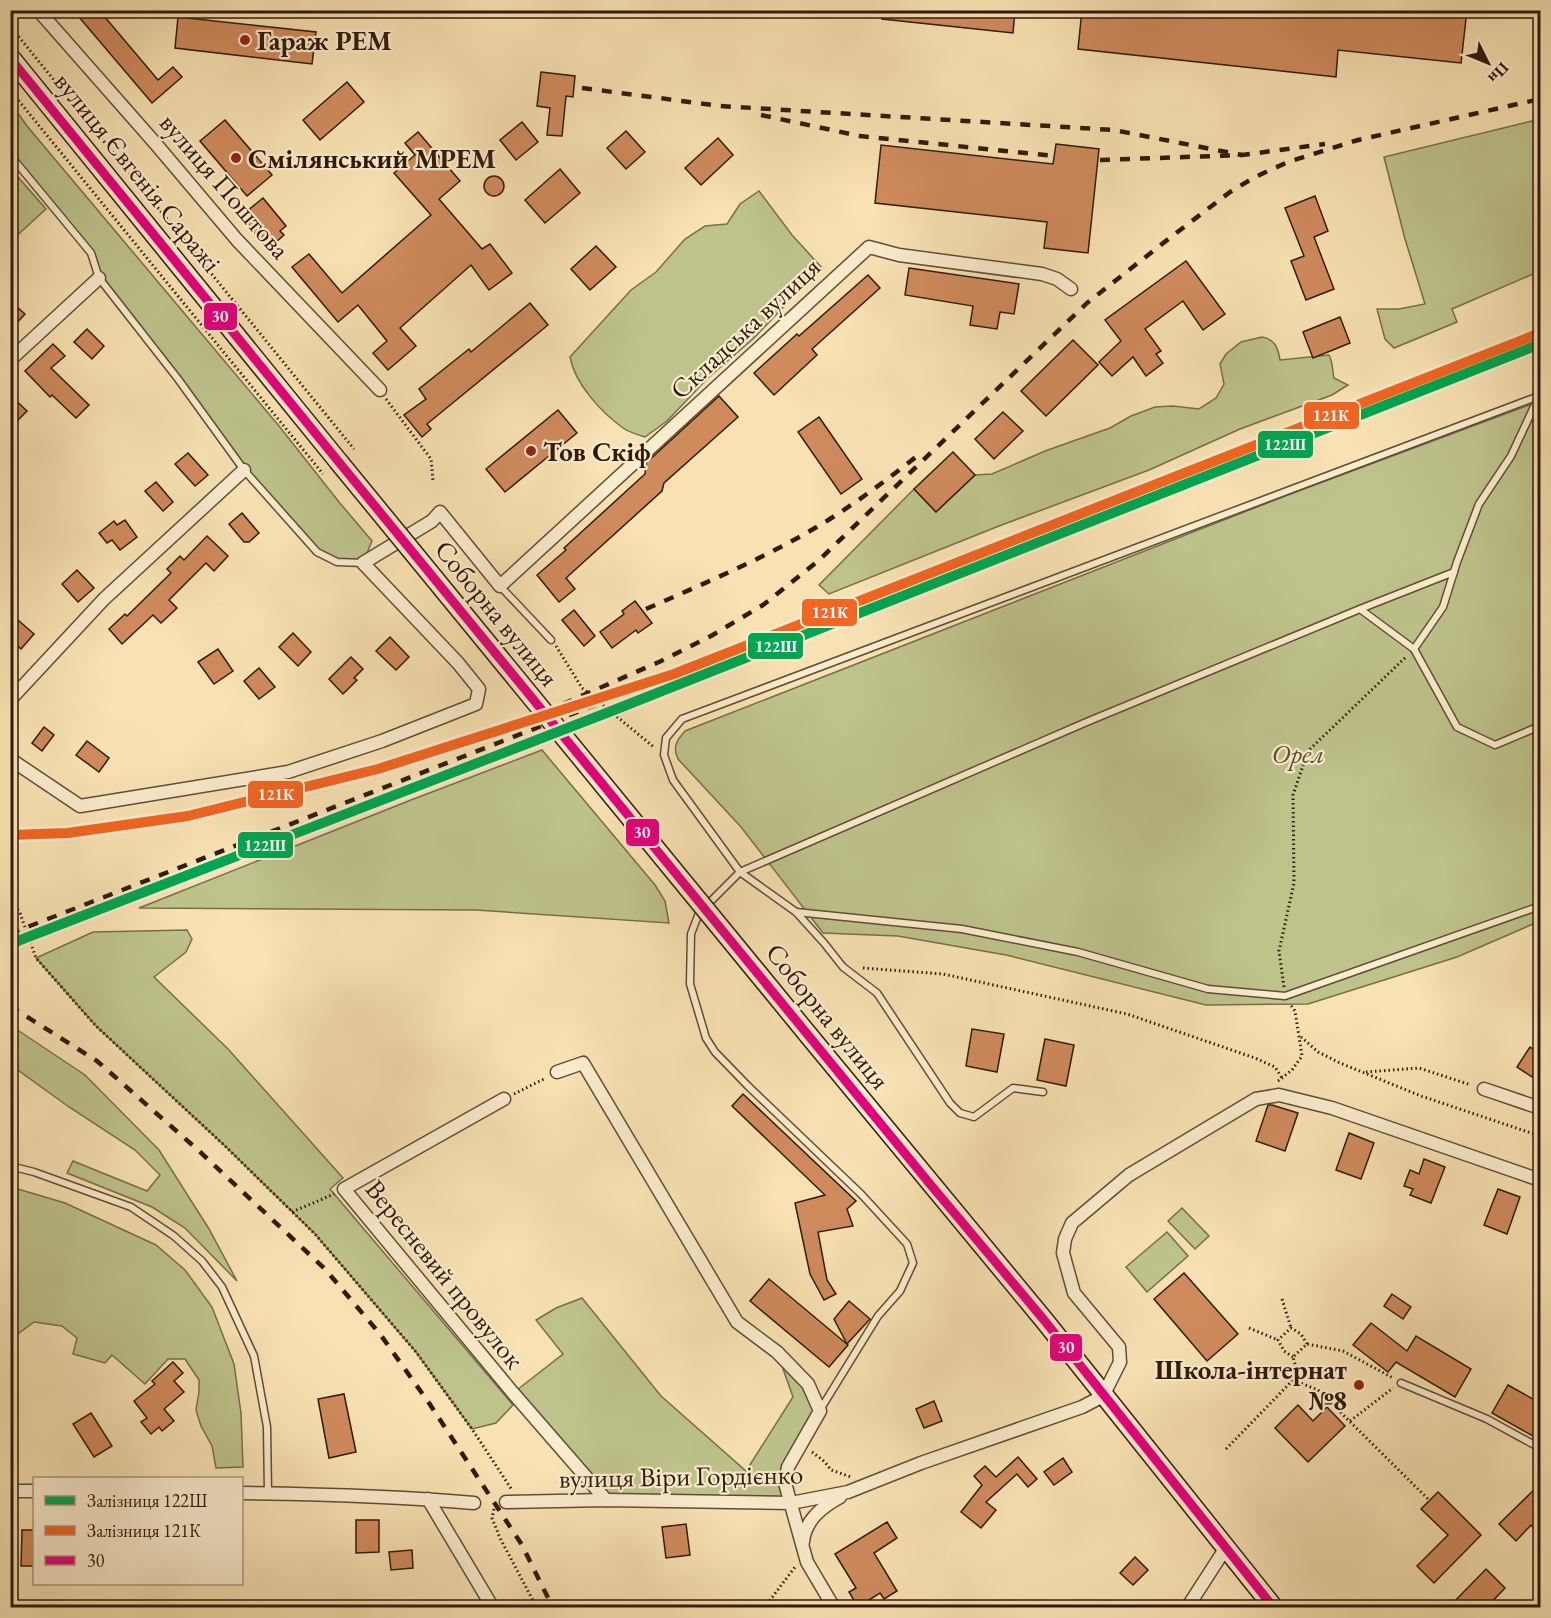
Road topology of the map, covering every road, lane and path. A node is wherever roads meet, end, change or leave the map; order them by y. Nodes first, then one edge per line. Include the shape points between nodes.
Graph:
1 (38, 10) edge
2 (10, 26) edge
3 (10, 57) edge
4 (10, 90) edge
5 (10, 155) edge
6 (99, 278) junction
7 (1071, 289) dead end
8 (10, 360) edge
9 (380, 390) joint
10 (1540, 397) edge
11 (354, 449) dead end
12 (338, 461) joint
13 (244, 470) junction
14 (323, 474) dead end
15 (433, 481) dead end
16 (363, 563) junction
17 (1454, 572) junction
18 (500, 586) junction
19 (1360, 609) junction
20 (551, 640) joint
21 (1414, 649) junction
22 (10, 700) edge
23 (1540, 726) edge
24 (664, 755) junction
25 (10, 759) edge
26 (740, 872) junction
27 (10, 898) edge
28 (1540, 906) edge
29 (796, 912) junction
30 (843, 967) junction
31 (1285, 996) junction
32 (1299, 1035) junction
33 (557, 1072) joint
34 (1364, 1072) junction
35 (1282, 1078) junction
36 (1484, 1089) joint
37 (1043, 1092) dead end
38 (504, 1099) joint
39 (1256, 1099) junction
40 (1540, 1108) edge
41 (1540, 1136) edge
42 (10, 1166) edge
43 (1540, 1180) edge
44 (344, 1189) junction
45 (292, 1212) junction
46 (1282, 1299) dead end
47 (1249, 1328) dead end
48 (1291, 1328) junction
49 (1278, 1340) junction
50 (1307, 1344) junction
51 (1293, 1357) junction
52 (1293, 1380) junction
53 (1401, 1383) junction
54 (1103, 1396) junction
55 (820, 1411) junction
56 (1350, 1421) junction
57 (804, 1441) junction
58 (1540, 1448) edge
59 (1226, 1449) dead end
60 (869, 1484) junction
61 (10, 1491) edge
62 (33, 1491) edge
63 (848, 1492) junction
64 (243, 1493) edge
65 (268, 1494) junction
66 (428, 1499) junction
67 (606, 1500) junction
68 (1430, 1500) dead end
69 (520, 1502) junction
70 (474, 1503) dead end
71 (501, 1503) joint
72 (791, 1503) junction
73 (1225, 1549) junction
74 (804, 1551) junction
75 (493, 1608) edge
76 (537, 1608) edge
77 (764, 1608) edge
78 (835, 1608) edge
79 (1187, 1608) edge
80 (1274, 1608) edge

1 - 9 street, вулиця Поштова via 237,240
2 - 11 path
3 - 12 main road, вулиця Євгенія Саражі
4 - 14 path
5 - 6 lane via 91,253
6 - 8 street
6 - 13 lane
7 - 18 street, Складська вулиця via 1042,274 899,255 869,247
9 - 15 path via 431,459
10 - 17 lane via 1511,456 1479,504
10 - 24 lane via 682,719 666,738
12 - 54 main road, Соборна вулиця, bridge
13 - 16 lane via 317,552 337,562
13 - 22 street via 104,599
16 - 18 street via 432,521 440,512
16 - 25 street via 458,663 479,690 476,705 288,772 80,806
17 - 19 lane
17 - 21 lane via 1443,607
18 - 20 lane
19 - 21 lane
19 - 26 lane
20 - 24 path via 582,688
21 - 23 lane via 1457,727 1495,745
21 - 31 path via 1308,751 1293,795 1294,883 1279,951
24 - 26 lane via 673,780
26 - 29 lane
26 - 55 lane via 699,913 691,934 690,984 706,1038 748,1086 900,1236 913,1263 900,1291 878,1316
27 - 45 path via 20,913 36,958 84,1012
28 - 31 lane
29 - 30 lane
29 - 31 lane via 962,929 1078,952 1208,989
30 - 35 path via 943,974 1127,1014 1255,1058 1275,1067
30 - 37 lane via 877,993 960,1113 974,1117 1013,1088
31 - 32 path via 1295,1011
32 - 34 path via 1318,1052
32 - 35 path via 1302,1056
33 - 38 path
33 - 55 street via 583,1063 737,1322 777,1352 808,1384
34 - 36 path via 1419,1068
34 - 41 path via 1421,1096
35 - 39 path
36 - 40 street
38 - 44 street, Вересневий провулок
39 - 43 street via 1279,1095 1332,1108
39 - 54 street via 1129,1175 1072,1223 1063,1253 1074,1293 1119,1347 1120,1362
42 - 65 lane via 131,1207 202,1261 222,1287 254,1356 267,1427
44 - 45 path
44 - 67 street, Вересневий провулок
45 - 69 path via 416,1352
46 - 48 path
47 - 49 path
48 - 49 path
48 - 50 path
49 - 51 path
50 - 51 path
50 - 53 path via 1343,1351
51 - 52 path
52 - 56 path via 1318,1390
52 - 59 path
53 - 56 path
53 - 58 lane via 1487,1419
54 - 60 street, вулиця Віри Гордієнко
54 - 73 main road, Соборна вулиця
55 - 57 street
56 - 68 path
57 - 60 path via 831,1470
57 - 72 street via 785,1477
60 - 63 street, вулиця Віри Гордієнко
61 - 62 street
63 - 72 street, вулиця Віри Гордієнко
63 - 74 street via 814,1516 803,1538
64 - 65 street
65 - 66 street
66 - 70 street
66 - 75 street
67 - 69 street, вулиця Віри Гордієнко
67 - 72 street, вулиця Віри Гордієнко
69 - 71 street, вулиця Віри Гордієнко
71 - 76 path via 492,1518
72 - 74 street
73 - 79 street
73 - 80 main road, Соборна вулиця
74 - 77 path
74 - 78 street

